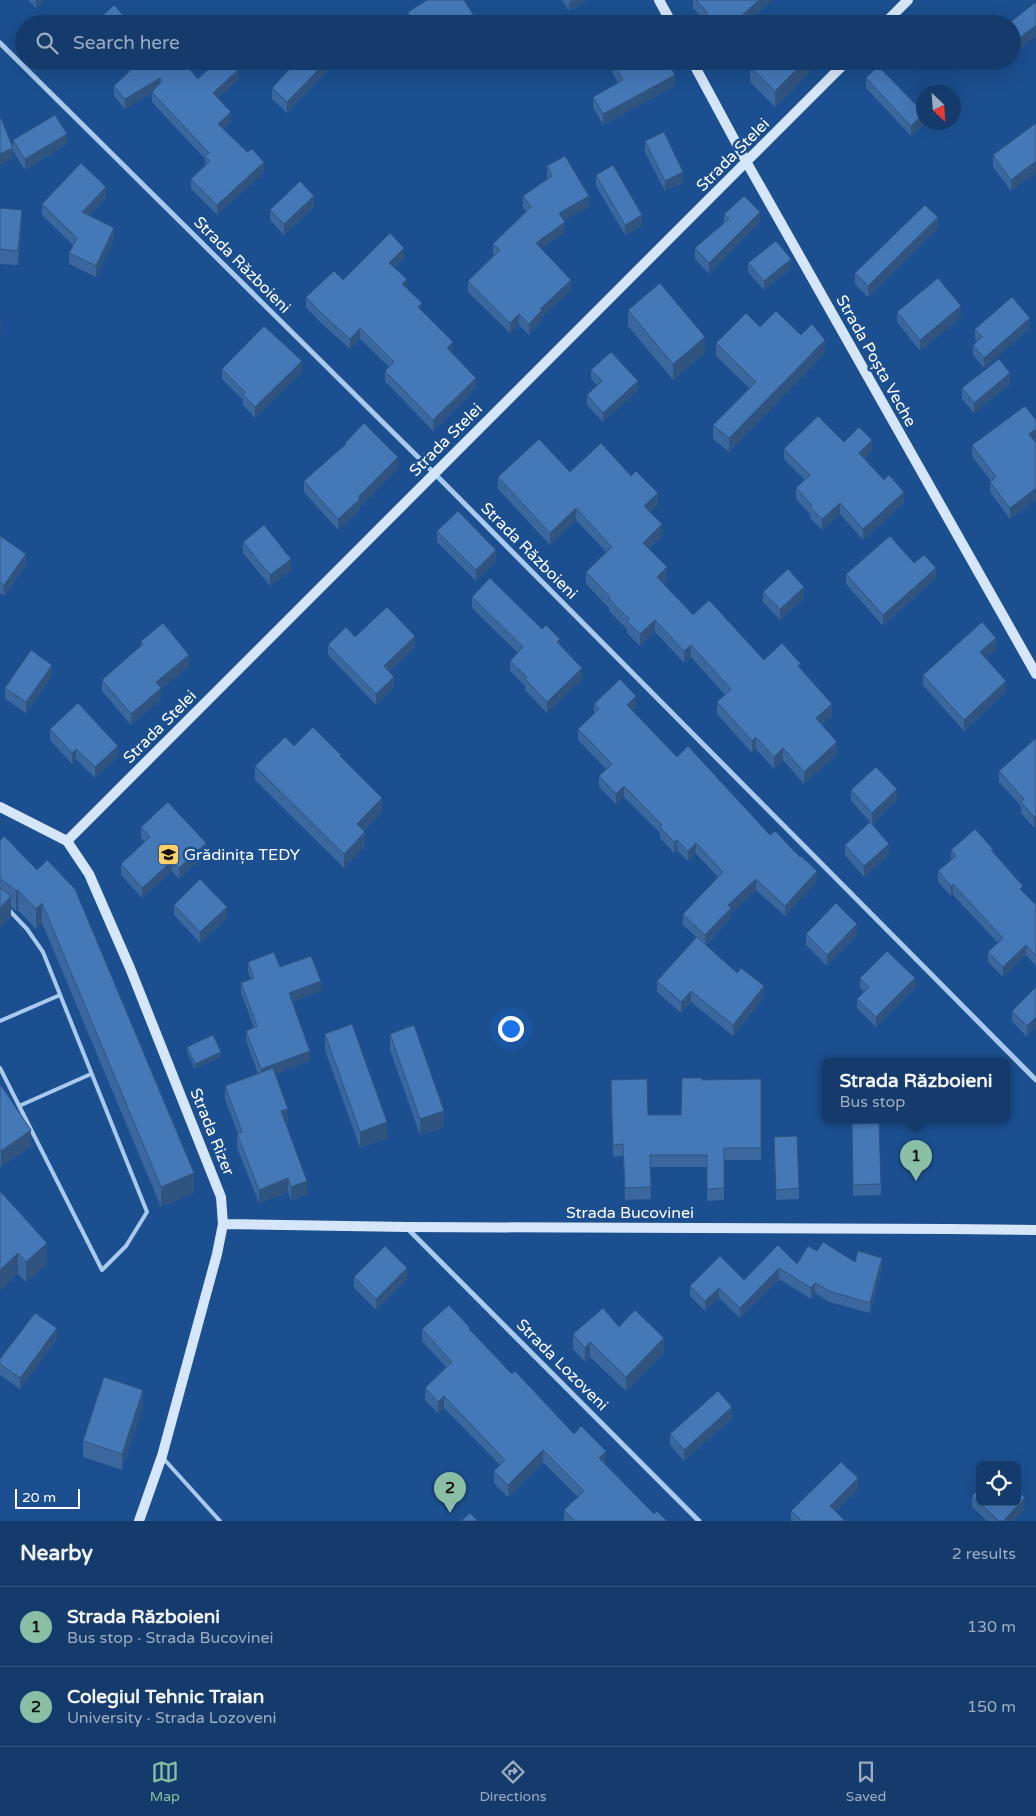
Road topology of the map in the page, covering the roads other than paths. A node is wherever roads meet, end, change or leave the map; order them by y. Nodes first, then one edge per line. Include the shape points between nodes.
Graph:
1 (659, 0) edge
2 (908, 0) edge
3 (667, 15) edge
4 (893, 15) edge
5 (0, 43) edge
6 (15, 58) edge
7 (27, 70) edge
8 (697, 70) edge
9 (838, 70) edge
10 (747, 163) junction
11 (434, 474) junction
12 (1036, 674) edge
13 (0, 807) edge
14 (67, 841) junction
15 (5, 906) edge
16 (60, 995) junction
17 (0, 1021) edge
18 (0, 1068) edge
19 (91, 1074) junction
20 (1036, 1080) edge
21 (19, 1106) junction
22 (223, 1224) junction
23 (407, 1227) junction
24 (1036, 1230) edge
25 (162, 1456) junction
26 (139, 1521) edge
27 (220, 1521) edge
28 (699, 1521) edge

1 - 3 street
2 - 4 street
5 - 6 street, Strada Războieni
7 - 11 street, Strada Războieni
8 - 10 street, Strada Poșta Veche
9 - 10 street, Strada Stelei
10 - 11 street, Strada Stelei
10 - 12 street, Strada Poșta Veche
11 - 14 street, Strada Stelei
11 - 20 street, Strada Războieni
13 - 14 street, Strada Rizer
14 - 22 street, Strada Rizer via 89,874 137,986 221,1197
15 - 16 lane via 28,929 43,952
16 - 17 lane
16 - 19 lane
18 - 21 lane
19 - 21 lane
19 - 21 lane via 147,1212 126,1246 102,1270
22 - 23 street, Strada Bucovinei
22 - 25 street, Strada Rizer
23 - 24 street, Strada Bucovinei
23 - 28 street, Strada Lozoveni
25 - 26 street, Strada Rizer
25 - 27 lane

